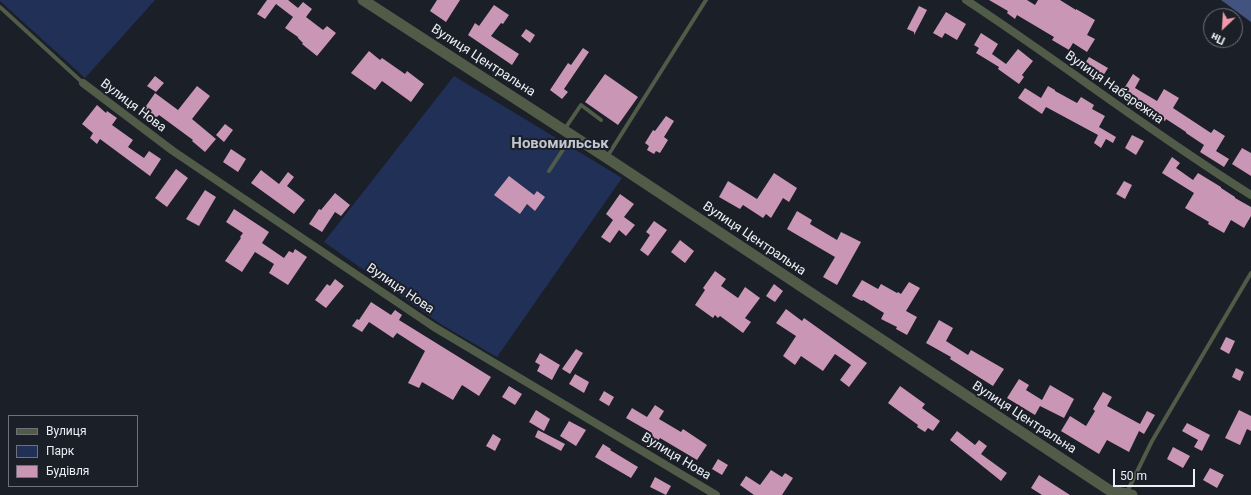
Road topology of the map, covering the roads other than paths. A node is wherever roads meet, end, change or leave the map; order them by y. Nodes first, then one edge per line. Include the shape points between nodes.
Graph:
1 (363, 0) edge
2 (706, 0) edge
3 (966, 0) edge
4 (0, 7) edge
5 (83, 83) joint
6 (601, 120) dead end
7 (568, 133) junction
8 (607, 158) junction
9 (549, 171) dead end
10 (1251, 195) edge
11 (1251, 273) edge
12 (1107, 492) edge
13 (1129, 494) edge
14 (716, 495) edge

1 - 7 street, Вулиця Центральна
2 - 8 lane
3 - 10 street, Вулиця Набережна
4 - 5 lane
5 - 14 street, Вулиця Нова via 173,151 434,327
6 - 7 lane via 580,105
7 - 8 street, Вулиця Центральна
7 - 9 lane
8 - 12 street, Вулиця Центральна
11 - 13 lane via 1152,441
12 - 13 street, Вулиця Центральна

